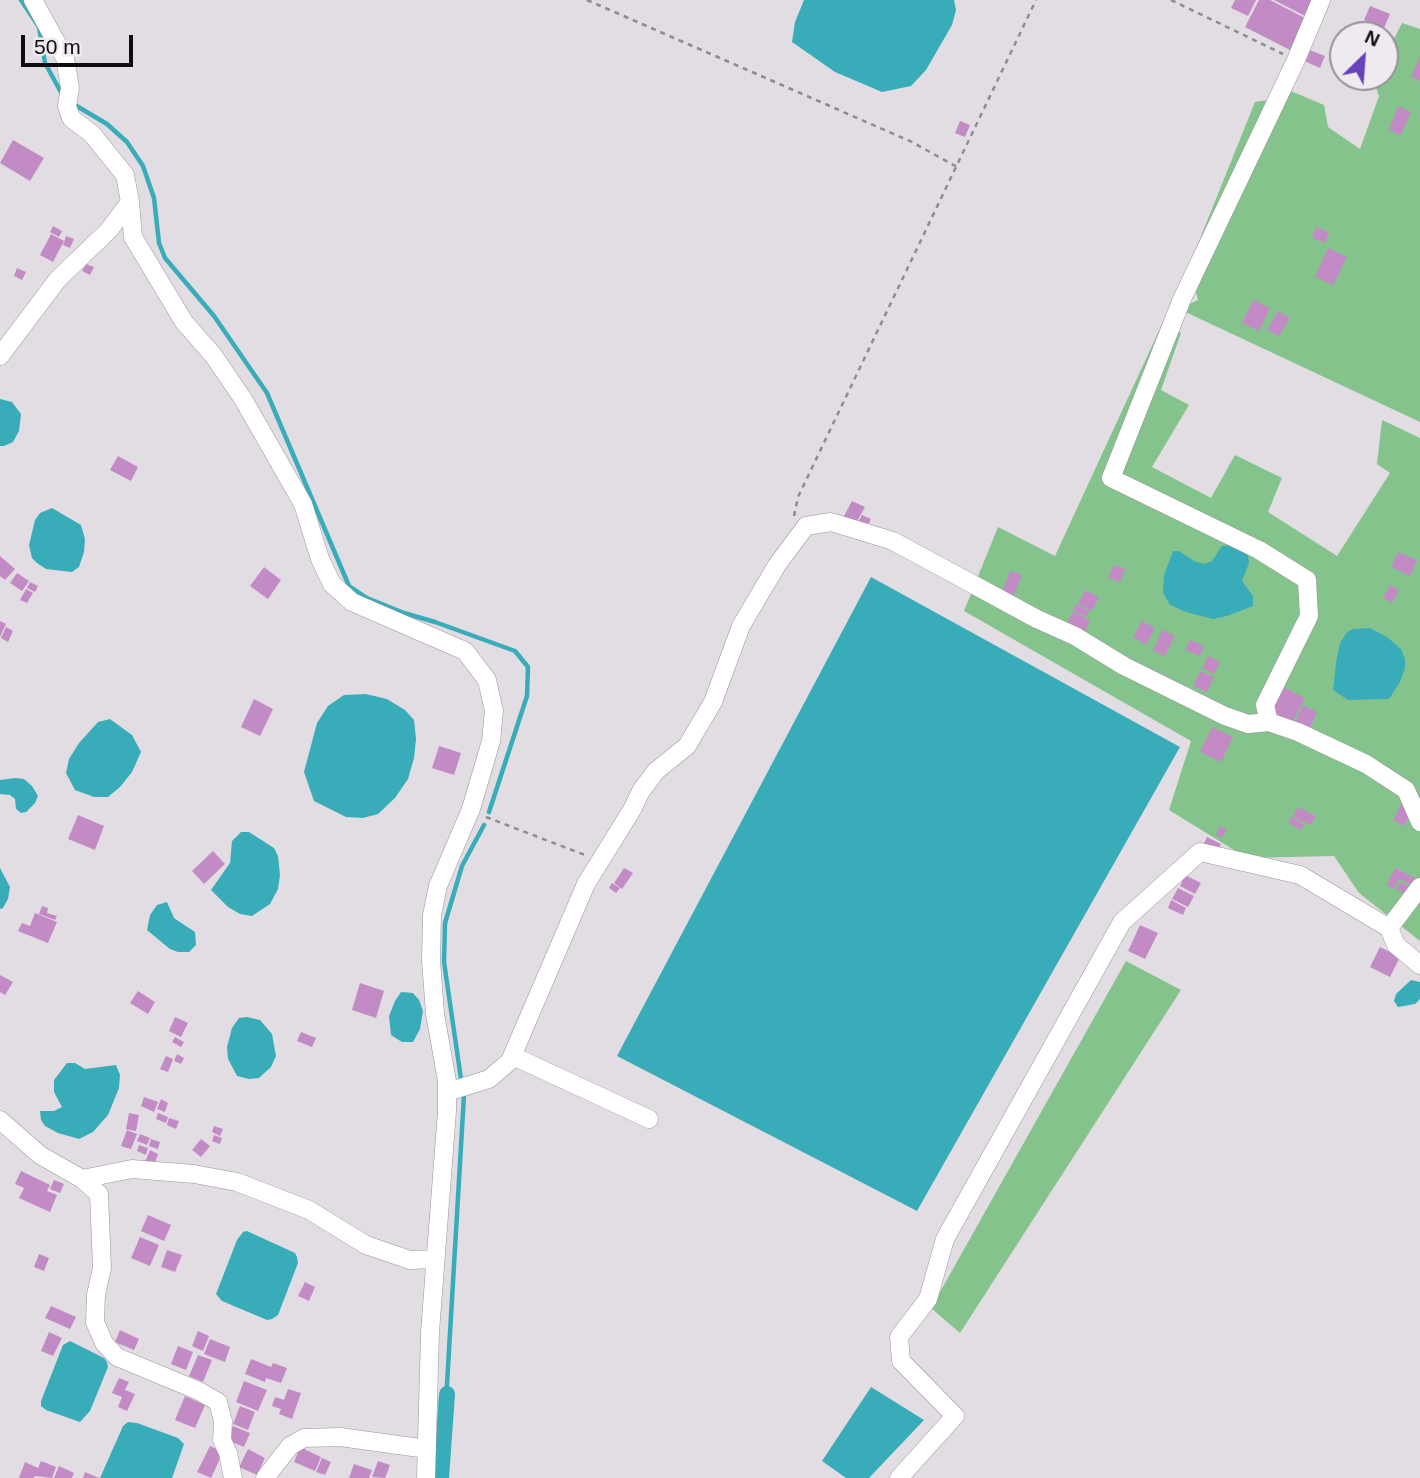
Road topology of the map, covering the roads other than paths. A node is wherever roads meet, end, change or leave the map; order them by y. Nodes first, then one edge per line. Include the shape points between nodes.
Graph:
1 (33, 0) edge
2 (1321, 0) edge
3 (130, 202) junction
4 (0, 356) edge
5 (1269, 722) junction
6 (1420, 822) edge
7 (1420, 887) edge
8 (1389, 928) junction
9 (1420, 965) edge
10 (513, 1056) junction
11 (447, 1092) junction
12 (649, 1119) dead end
13 (0, 1120) edge
14 (82, 1179) junction
15 (435, 1259) junction
16 (427, 1449) junction
17 (233, 1478) edge
18 (265, 1478) edge
19 (426, 1478) edge
20 (899, 1478) edge

1 - 3 street via 65,58 71,118 92,134 125,175
2 - 5 street via 1182,299 1111,478 1259,550 1307,580 1309,616 1265,705
3 - 4 street via 109,230 58,279
3 - 11 street via 133,237 184,322 243,399 303,504 332,584 352,602 464,651 486,680 494,711 491,741 471,809 438,886 432,915 433,987
5 - 6 street via 1366,764 1406,790
5 - 10 street via 1248,724 1214,710 893,541 831,523 806,526 741,626 713,702 687,746 656,771 600,859
7 - 8 street
8 - 9 street via 1396,945
8 - 20 street via 1300,875 1200,852 1122,922 945,1239 928,1299 899,1337 901,1361 955,1416
10 - 11 street via 489,1079
10 - 12 street
11 - 15 street
13 - 14 street via 40,1155
14 - 15 street via 132,1169 237,1182 309,1210 366,1245 410,1259
14 - 17 street via 99,1194 102,1268 95,1322 104,1343 117,1357 218,1402
15 - 16 street
16 - 18 street via 340,1437 304,1438 290,1446
16 - 19 street

